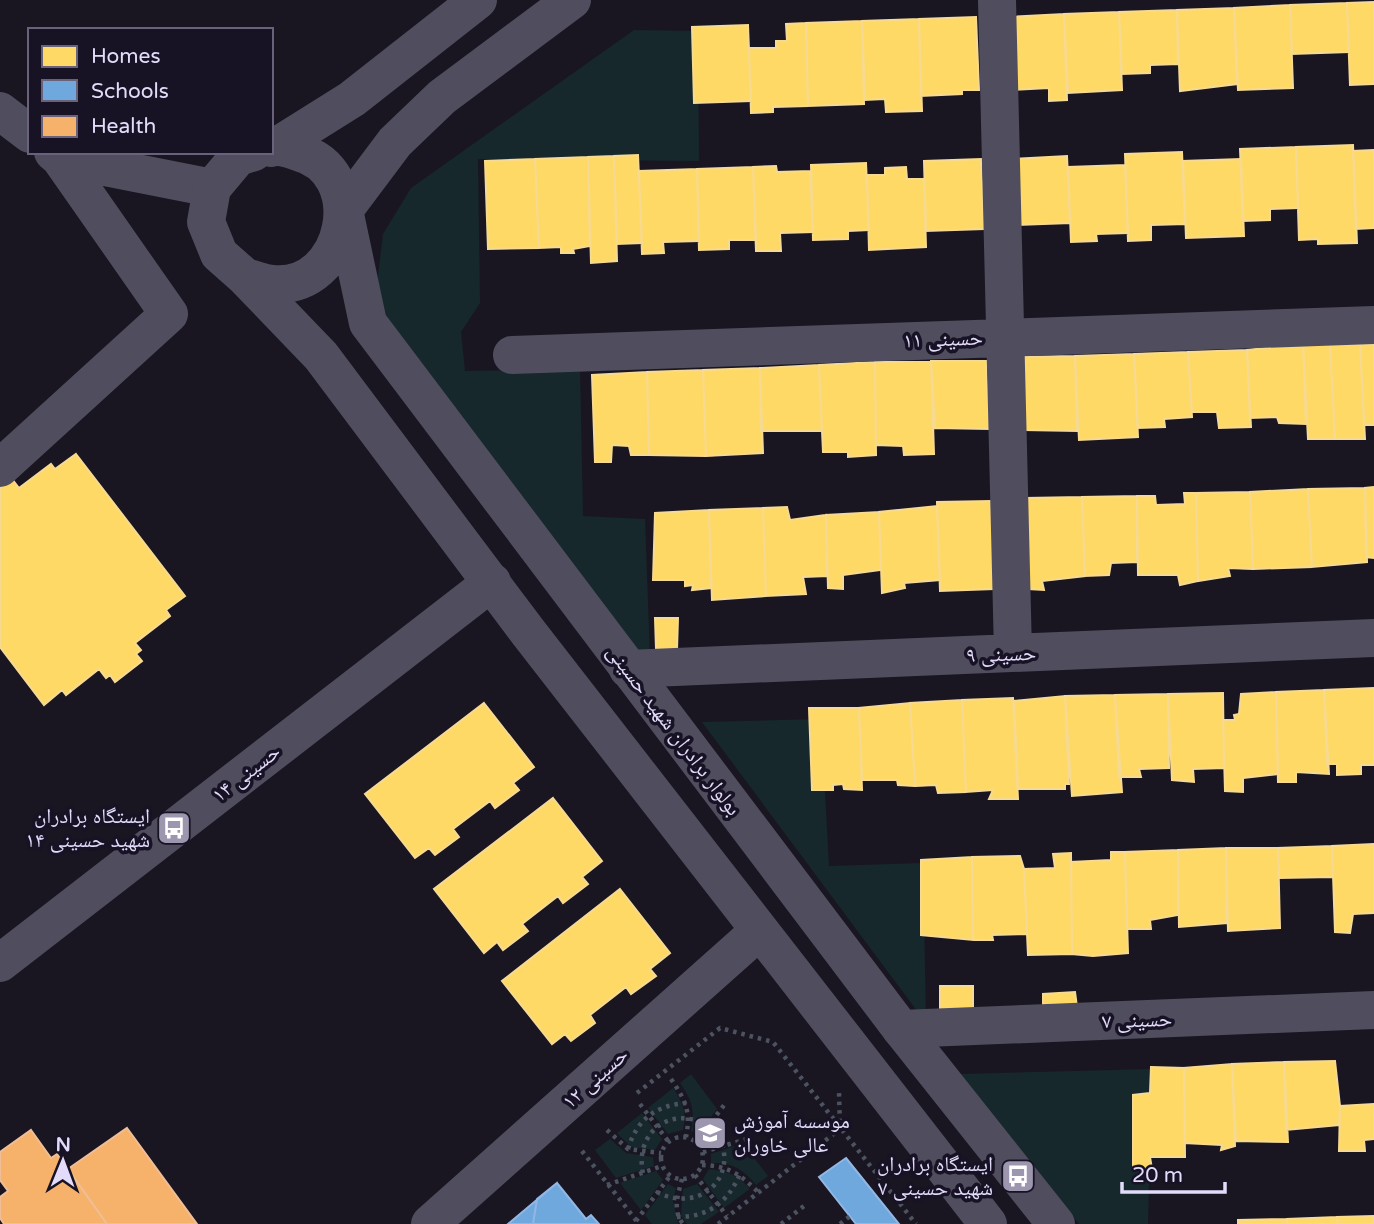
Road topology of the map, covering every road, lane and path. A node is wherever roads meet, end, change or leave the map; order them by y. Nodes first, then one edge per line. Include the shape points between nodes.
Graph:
1 (478, 0) edge
2 (572, 0) edge
3 (997, 0) edge
4 (0, 111) edge
5 (28, 132) edge
6 (273, 145) edge
7 (273, 150) edge
8 (249, 154) edge
9 (56, 155) edge
10 (212, 188) junction
11 (344, 210) junction
12 (245, 277) junction
13 (1374, 325) edge
14 (1004, 337) junction
15 (512, 355) dead end
16 (0, 468) edge
17 (492, 582) junction
18 (1374, 638) edge
19 (1013, 653) junction
20 (628, 669) junction
21 (759, 931) junction
22 (0, 963) edge
23 (1374, 1010) edge
24 (901, 1029) junction
25 (742, 1033) dead end
26 (671, 1079) dead end
27 (839, 1090) dead end
28 (687, 1103) junction
29 (640, 1104) dead end
30 (725, 1104) dead end
31 (649, 1115) junction
32 (690, 1117) junction
33 (657, 1125) junction
34 (708, 1126) junction
35 (840, 1129) junction
36 (607, 1130) dead end
37 (686, 1137) junction
38 (750, 1138) dead end
39 (668, 1141) junction
40 (696, 1142) junction
41 (723, 1147) junction
42 (628, 1149) junction
43 (582, 1151) dead end
44 (641, 1153) junction
45 (661, 1153) junction
46 (702, 1153) junction
47 (702, 1165) junction
48 (662, 1166) junction
49 (724, 1166) junction
50 (643, 1173) junction
51 (740, 1174) junction
52 (695, 1175) junction
53 (670, 1176) junction
54 (682, 1179) junction
55 (607, 1185) junction
56 (657, 1192) junction
57 (708, 1192) junction
58 (759, 1193) junction
59 (676, 1200) junction
60 (719, 1206) junction
61 (804, 1206) dead end
62 (727, 1216) junction
63 (850, 1216) dead end
64 (677, 1217) junction
65 (637, 1222) edge
66 (430, 1224) edge
67 (683, 1224) edge
68 (718, 1224) edge
69 (781, 1224) edge
70 (840, 1224) edge
71 (916, 1224) edge
72 (988, 1224) edge
73 (1056, 1224) edge

1 - 6 street via 352,99
2 - 11 street via 442,97 395,142
3 - 14 street
4 - 5 street
7 - 11 street via 309,155 334,178
8 - 10 street via 238,157
9 - 10 street
9 - 16 street via 169,314
10 - 12 street via 206,222 219,254
11 - 12 street via 340,238 325,263 302,279 273,284
11 - 20 street, بولوار برادران شهید حسینی via 368,323
12 - 17 street via 321,356
13 - 14 street, حسینی ۱۱
14 - 15 street, حسینی ۱۱
14 - 19 street
17 - 21 street
17 - 22 street, حسینی ۱۴
18 - 19 street, حسینی ۹
19 - 20 street, حسینی ۹
20 - 24 street, بولوار برادران شهید حسینی
21 - 66 street, حسینی ۱۲
21 - 72 street
23 - 24 street, حسینی ۷
24 - 73 street, بولوار برادران شهید حسینی
25 - 35 path via 773,1042
26 - 28 path
27 - 35 path
28 - 31 path
28 - 32 path
29 - 31 path
30 - 34 path
31 - 33 path
31 - 42 path via 639,1124
32 - 33 path
32 - 34 path
32 - 37 path
33 - 39 path
33 - 44 path
34 - 40 path
35 - 58 path
35 - 71 path
36 - 42 path
37 - 39 path
37 - 40 path
38 - 41 path
39 - 45 path
40 - 46 path
41 - 46 path
41 - 49 path
42 - 44 path
43 - 55 path
44 - 45 path
44 - 50 path
45 - 48 path
46 - 47 path
47 - 49 path
47 - 52 path
48 - 50 path
48 - 53 path
49 - 51 path
49 - 57 path
50 - 55 path
51 - 58 path
51 - 60 path
52 - 54 path
52 - 57 path
53 - 54 path
53 - 56 path
54 - 59 path
55 - 65 path
56 - 59 path
56 - 65 path
57 - 59 path
57 - 60 path
58 - 62 path
59 - 64 path
60 - 62 path
60 - 64 path via 692,1217
61 - 69 path
62 - 68 path
63 - 70 path
64 - 67 path

